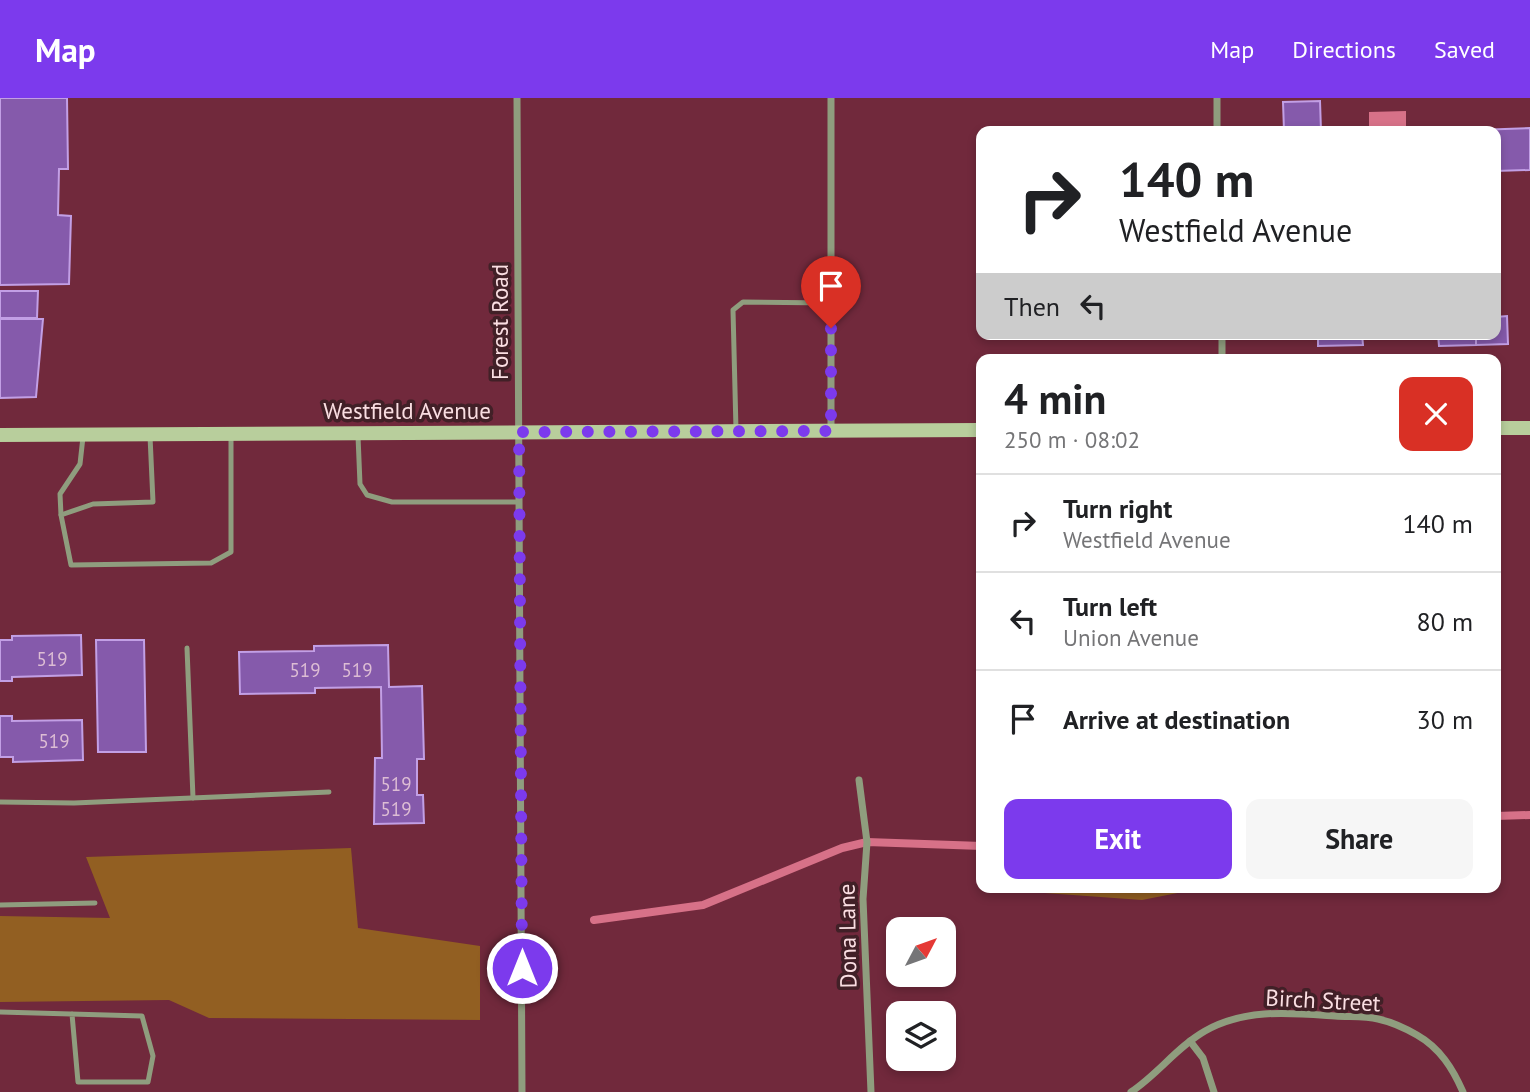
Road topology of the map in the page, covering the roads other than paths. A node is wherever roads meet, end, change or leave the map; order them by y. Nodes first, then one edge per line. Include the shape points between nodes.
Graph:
1 (517, 98) edge
2 (831, 98) edge
3 (1217, 98) edge
4 (1217, 126) edge
5 (831, 303) junction
6 (1501, 428) edge
7 (1530, 428) edge
8 (976, 430) edge
9 (736, 431) junction
10 (831, 431) junction
11 (519, 432) junction
12 (358, 433) junction
13 (149, 434) junction
14 (231, 434) junction
15 (0, 436) edge
16 (83, 436) junction
17 (520, 502) junction
18 (61, 515) junction
19 (187, 648) dead end
20 (859, 780) dead end
21 (329, 792) dead end
22 (193, 798) junction
23 (0, 802) edge
24 (95, 903) dead end
25 (0, 905) edge
26 (0, 1012) edge
27 (72, 1014) junction
28 (1190, 1041) junction
29 (522, 1092) edge
30 (871, 1092) edge
31 (1131, 1092) edge
32 (1214, 1092) edge
33 (1463, 1092) edge

1 - 11 street, Forest Road
2 - 5 street
3 - 4 street
5 - 9 lane via 743,302 733,310
5 - 10 street
6 - 7 street
8 - 10 street, Westfield Avenue
9 - 10 street, Westfield Avenue
9 - 11 street, Westfield Avenue
11 - 12 street, Westfield Avenue
11 - 17 street, Forest Road
12 - 14 street, Westfield Avenue
12 - 17 lane via 360,484 367,495 392,502
13 - 14 street, Westfield Avenue
13 - 16 street, Westfield Avenue
13 - 18 lane via 153,502 93,504
14 - 18 lane via 231,552 211,563 71,565
15 - 16 street, Westfield Avenue
16 - 18 lane via 80,464 60,494
17 - 29 street, Forest Road
19 - 22 lane
20 - 30 street, Dona Lane via 867,842 863,899
21 - 22 lane
22 - 23 lane
24 - 25 lane
26 - 27 lane
27 - 27 lane via 142,1016 153,1056 148,1082 78,1082
28 - 31 street, Birch Street
28 - 32 street via 1203,1058
28 - 33 street, Birch Street via 1236,1018 1267,1013 1376,1018 1399,1025 1429,1044 1453,1071

